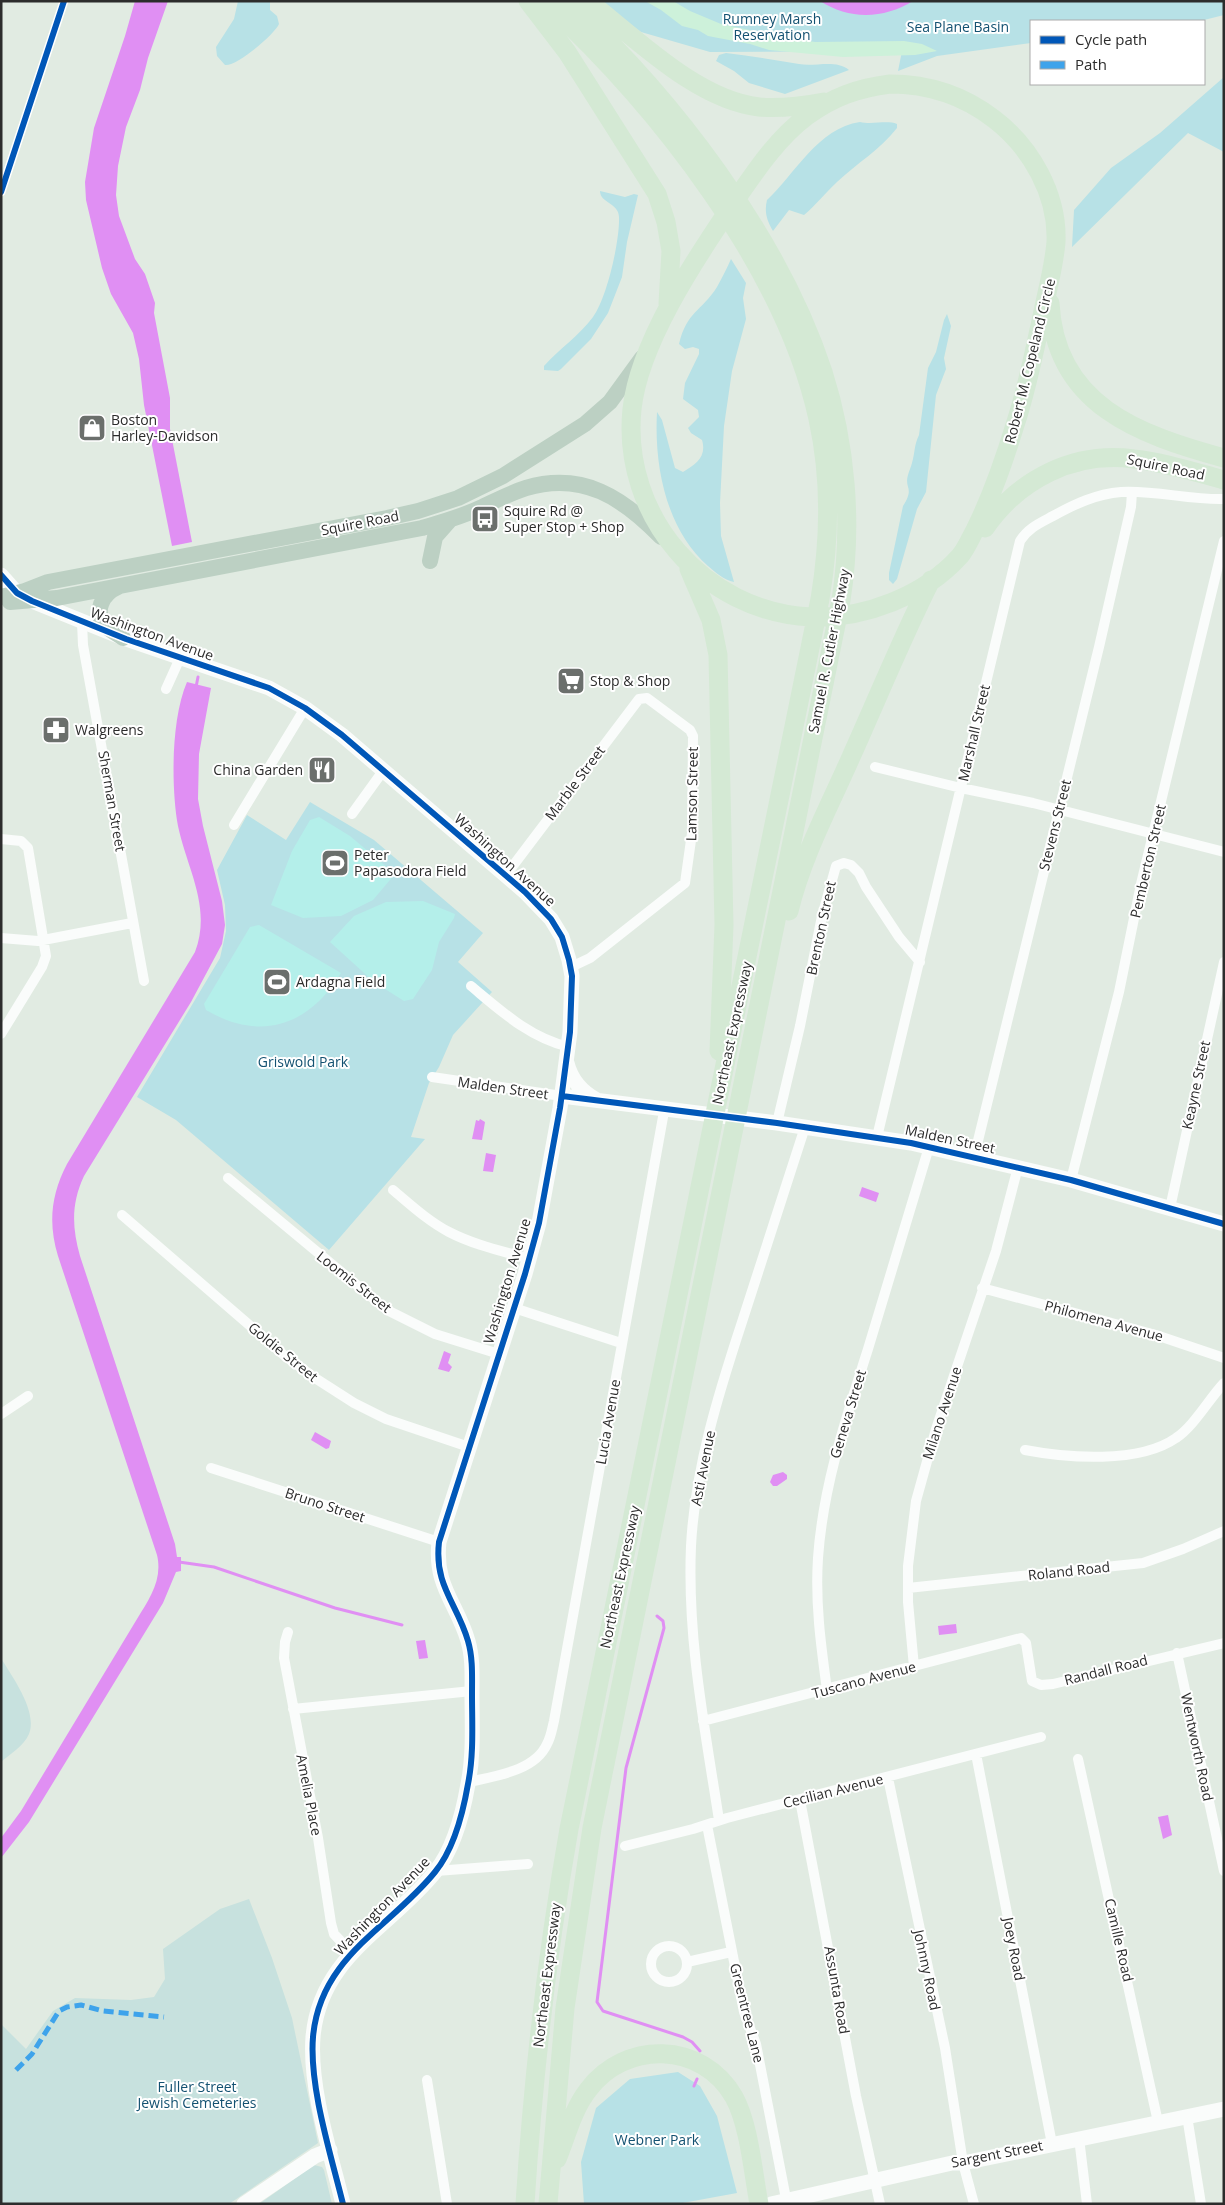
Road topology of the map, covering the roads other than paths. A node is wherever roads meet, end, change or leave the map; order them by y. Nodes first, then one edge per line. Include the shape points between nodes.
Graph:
1 (528, 1) edge
2 (544, 1) edge
3 (567, 1) edge
4 (588, 1) edge
5 (830, 101) junction
6 (706, 171) junction
7 (1052, 272) junction
8 (667, 312) junction
9 (650, 346) junction
10 (1224, 458) edge
11 (1224, 480) edge
12 (1132, 492) junction
13 (1224, 499) edge
14 (450, 520) junction
15 (1224, 541) edge
16 (963, 553) junction
17 (682, 558) junction
18 (430, 561) dead end
19 (1, 575) edge
20 (932, 579) junction
21 (124, 585) junction
22 (9, 595) edge
23 (32, 601) junction
24 (1, 603) edge
25 (82, 622) junction
26 (124, 638) junction
27 (180, 658) junction
28 (166, 689) dead end
29 (646, 698) joint
30 (305, 708) junction
31 (875, 767) dead end
32 (383, 771) junction
33 (961, 788) junction
34 (1058, 810) junction
35 (352, 814) dead end
36 (234, 825) dead end
37 (1153, 835) junction
38 (1, 839) edge
39 (1224, 852) edge
40 (506, 875) junction
41 (132, 923) junction
42 (1, 938) edge
43 (44, 940) junction
44 (748, 955) joint
45 (767, 962) junction
46 (920, 962) junction
47 (1224, 962) edge
48 (571, 967) junction
49 (144, 981) dead end
50 (471, 986) dead end
51 (1, 1034) edge
52 (568, 1053) junction
53 (432, 1077) dead end
54 (562, 1096) junction
55 (601, 1101) junction
56 (718, 1102) junction
57 (663, 1113) junction
58 (777, 1123) junction
59 (805, 1127) junction
60 (877, 1137) junction
61 (929, 1147) junction
62 (974, 1157) junction
63 (1018, 1167) junction
64 (228, 1178) dead end
65 (1071, 1180) junction
66 (393, 1190) dead end
67 (1170, 1208) junction
68 (122, 1215) dead end
69 (1224, 1224) edge
70 (530, 1259) junction
71 (982, 1288) junction
72 (514, 1308) junction
73 (622, 1343) junction
74 (499, 1354) junction
75 (1224, 1358) edge
76 (1224, 1382) edge
77 (28, 1396) dead end
78 (1, 1414) edge
79 (469, 1447) junction
80 (1025, 1450) dead end
81 (211, 1468) dead end
82 (1224, 1531) edge
83 (439, 1542) junction
84 (908, 1588) junction
85 (288, 1632) dead end
86 (1024, 1639) joint
87 (1224, 1643) edge
88 (1177, 1653) junction
89 (914, 1667) junction
90 (827, 1690) junction
91 (472, 1691) junction
92 (293, 1709) junction
93 (703, 1721) junction
94 (1042, 1737) dead end
95 (976, 1754) junction
96 (1078, 1759) dead end
97 (888, 1778) junction
98 (469, 1782) junction
99 (800, 1800) junction
100 (719, 1820) junction
101 (707, 1825) junction
102 (625, 1846) dead end
103 (528, 1864) dead end
104 (436, 1871) junction
105 (1224, 1871) edge
106 (351, 1952) junction
107 (731, 1952) junction
108 (687, 1962) dead end
109 (427, 2080) dead end
110 (1224, 2109) edge
111 (1187, 2116) junction
112 (1158, 2122) junction
113 (1079, 2138) junction
114 (1052, 2144) junction
115 (330, 2150) junction
116 (963, 2163) junction
117 (550, 2176) junction
118 (875, 2180) junction
119 (787, 2202) edge
120 (244, 2204) edge
121 (343, 2204) edge
122 (447, 2204) edge
123 (525, 2204) edge
124 (548, 2204) edge
125 (759, 2204) edge
126 (771, 2204) edge
127 (880, 2204) edge
128 (974, 2204) edge
129 (1087, 2204) edge
130 (1201, 2204) edge

1 - 8 highway via 567,52 657,194 671,250
2 - 6 highway, Samuel R. Cutler Highway via 621,78 668,134
3 - 6 highway, Samuel R. Cutler Highway via 650,87
4 - 5 highway via 683,75 714,94 740,103 769,107
5 - 7 highway, Robert M. Copeland Circle via 862,88 918,85 957,96 1000,123 1028,153 1047,190 1056,231
5 - 8 highway, Robert M. Copeland Circle via 796,126 764,160 720,223
6 - 44 highway, Samuel R. Cutler Highway via 790,333 818,419 826,473 828,527 823,582
6 - 45 highway, Samuel R. Cutler Highway via 737,202 799,312 816,351 834,414 843,468 847,522 844,583
7 - 10 highway, Squire Road via 1050,301 1055,335 1065,364 1084,392 1108,412 1137,429 1168,442
7 - 16 highway, Robert M. Copeland Circle via 1030,373 1006,454 986,507
8 - 9 highway, Robert M. Copeland Circle
9 - 17 highway, Robert M. Copeland Circle via 634,395 632,450 637,479 647,505 661,531
9 - 22 main road, Squire Road via 618,393 595,416 503,476 458,498 387,518 48,582
11 - 16 highway, Squire Road via 1133,458 1079,462 1050,472 1017,491
12 - 13 street, Marshall Street
12 - 33 street, Marshall Street via 1080,502 1035,526 1020,541
12 - 34 street, Stevens Street via 1100,647
14 - 17 main road, Squire Road via 525,488 575,485 603,492 628,506
14 - 18 main road via 436,537
14 - 21 main road, Squire Road via 398,533
15 - 37 street, Pemberton Street
16 - 20 highway, Robert M. Copeland Circle
17 - 20 highway, Robert M. Copeland Circle via 712,584 736,598 767,610 799,616 832,616 864,611 896,600
17 - 56 highway via 712,620 718,655 724,925
19 - 22 street
20 - 45 highway via 900,642 821,824 786,923
21 - 23 main road, Squire Road
21 - 26 main road via 106,594 100,605 100,614 105,625
22 - 23 street, Washington Avenue
23 - 24 main road, Squire Road
23 - 25 street, Washington Avenue
25 - 26 street, Washington Avenue
25 - 41 street, Sherman Street via 83,645
26 - 27 street, Washington Avenue
27 - 28 street
27 - 30 street, Washington Avenue via 269,688
29 - 40 street, Marble Street via 637,700
29 - 48 street, Lamson Street via 692,734 692,833 685,883 590,958
30 - 32 street, Washington Avenue
30 - 36 street
31 - 33 street
32 - 35 street
32 - 40 street, Washington Avenue
33 - 34 street
33 - 46 street, Marshall Street
34 - 37 street
34 - 62 street, Stevens Street
37 - 39 street
37 - 65 street, Pemberton Street via 1116,1009
38 - 43 street via 25,844
40 - 48 street, Washington Avenue via 552,919
41 - 43 street
41 - 49 street, Sherman Street
42 - 43 street
43 - 51 street via 45,962
44 - 56 highway, Northeast Expressway
45 - 117 highway, Northeast Expressway via 592,1828 568,1990
46 - 58 street, Brenton Street via 899,938 857,870 844,863 836,866
46 - 60 street, Marshall Street
47 - 67 street, Keayne Street
48 - 52 street, Washington Avenue
50 - 52 street via 538,1037
52 - 54 street, Washington Avenue
52 - 55 street via 571,1074 578,1085
53 - 54 street, Malden Street
54 - 55 street, Malden Street
54 - 70 street, Washington Avenue
55 - 57 street, Malden Street
56 - 123 highway, Northeast Expressway via 569,1829 542,2009
57 - 58 street, Malden Street
57 - 73 street, Lucia Avenue
58 - 59 street, Malden Street
59 - 60 street, Malden Street
59 - 93 street, Asti Avenue via 723,1382 701,1467 692,1530 691,1590
60 - 61 street, Malden Street
61 - 62 street, Malden Street
61 - 90 street, Geneva Street via 842,1430 826,1494 817,1582
62 - 63 street, Malden Street
63 - 65 street, Malden Street
63 - 71 street, Milano Avenue via 996,1251
64 - 74 street, Loomis Street via 387,1310 435,1334
65 - 67 street, Malden Street
66 - 70 street via 429,1219 456,1235
67 - 69 street, Malden Street
68 - 79 street, Goldie Street via 285,1356 322,1383 386,1419
70 - 72 street, Washington Avenue
71 - 75 street, Philomena Avenue via 1156,1335
71 - 84 street, Milano Avenue via 918,1489 910,1541
72 - 73 street
72 - 74 street, Washington Avenue
73 - 98 street, Lucia Avenue via 547,1744 539,1756 526,1765
74 - 79 street, Washington Avenue
76 - 80 street via 1177,1438 1160,1446 1130,1454 1080,1458
77 - 78 street
79 - 83 street, Washington Avenue
81 - 83 street, Bruno Street
82 - 84 street, Roland Road via 1143,1563
83 - 91 street, Washington Avenue via 439,1575 469,1642
84 - 89 street, Milano Avenue
85 - 92 street, Amelia Place via 284,1658
86 - 88 street, Randall Road via 1032,1681 1041,1685
86 - 89 street, Tuscano Avenue
87 - 88 street, Randall Road
88 - 105 street, Wentworth Road
89 - 90 street, Tuscano Avenue
90 - 93 street, Tuscano Avenue
91 - 92 street
91 - 98 street, Washington Avenue via 473,1739
92 - 106 street, Amelia Place via 331,1923 334,1934
93 - 100 street, Asti Avenue
94 - 95 street, Cecilian Avenue
95 - 97 street, Cecilian Avenue
95 - 114 street, Joey Road
96 - 112 street, Camille Road
97 - 99 street, Cecilian Avenue
97 - 116 street, Johnny Road via 945,2048
98 - 104 street, Washington Avenue via 458,1823
99 - 100 street, Cecilian Avenue
99 - 118 street, Assunta Road
100 - 101 street, Cecilian Avenue
101 - 102 street, Cecilian Avenue
101 - 107 street, Greentree Lane
103 - 104 street
104 - 106 street, Washington Avenue
106 - 115 street, Washington Avenue via 326,1991 314,2037 314,2078
107 - 108 street
107 - 119 street, Greentree Lane via 744,2014 756,2044
109 - 122 street
110 - 111 street, Sargent Street
111 - 112 street, Sargent Street
111 - 130 street
112 - 113 street, Sargent Street
113 - 114 street, Sargent Street
113 - 129 street
114 - 116 street, Sargent Street
115 - 120 street via 315,2156
115 - 121 street, Washington Avenue
116 - 118 street, Sargent Street
116 - 128 street, Johnny Road
117 - 124 highway, Northeast Expressway
117 - 125 highway via 572,2117 595,2081 628,2058 648,2053 670,2053 690,2058 708,2068 734,2098 744,2125
118 - 119 street, Sargent Street
118 - 127 street, Assunta Road
119 - 126 street, Sargent Street

